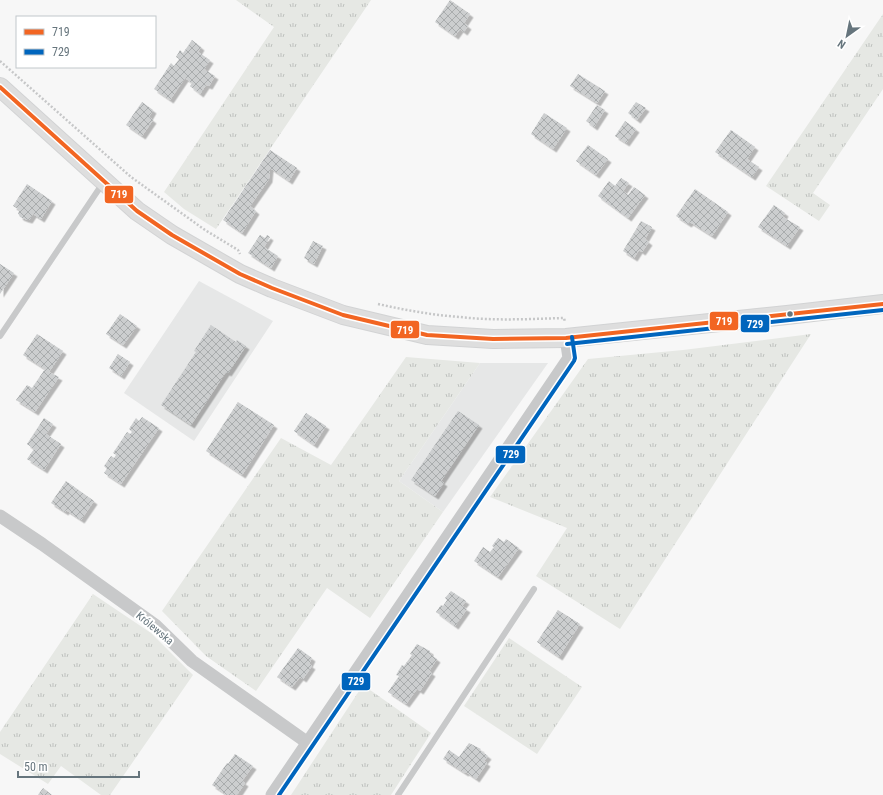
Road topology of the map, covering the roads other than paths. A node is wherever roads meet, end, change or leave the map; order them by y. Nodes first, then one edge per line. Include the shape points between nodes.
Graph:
1 (0, 87) edge
2 (104, 182) junction
3 (883, 304) edge
4 (0, 336) edge
5 (566, 338) junction
6 (0, 516) edge
7 (534, 589) dead end
8 (308, 743) junction
9 (272, 795) edge
10 (398, 795) edge

1 - 2 main road
2 - 4 lane
2 - 5 main road via 137,211 202,253 240,274 343,315 427,335 492,339
3 - 5 main road
5 - 8 street via 569,358
6 - 8 street, Królewska via 156,625 192,661
7 - 10 lane
8 - 9 street

